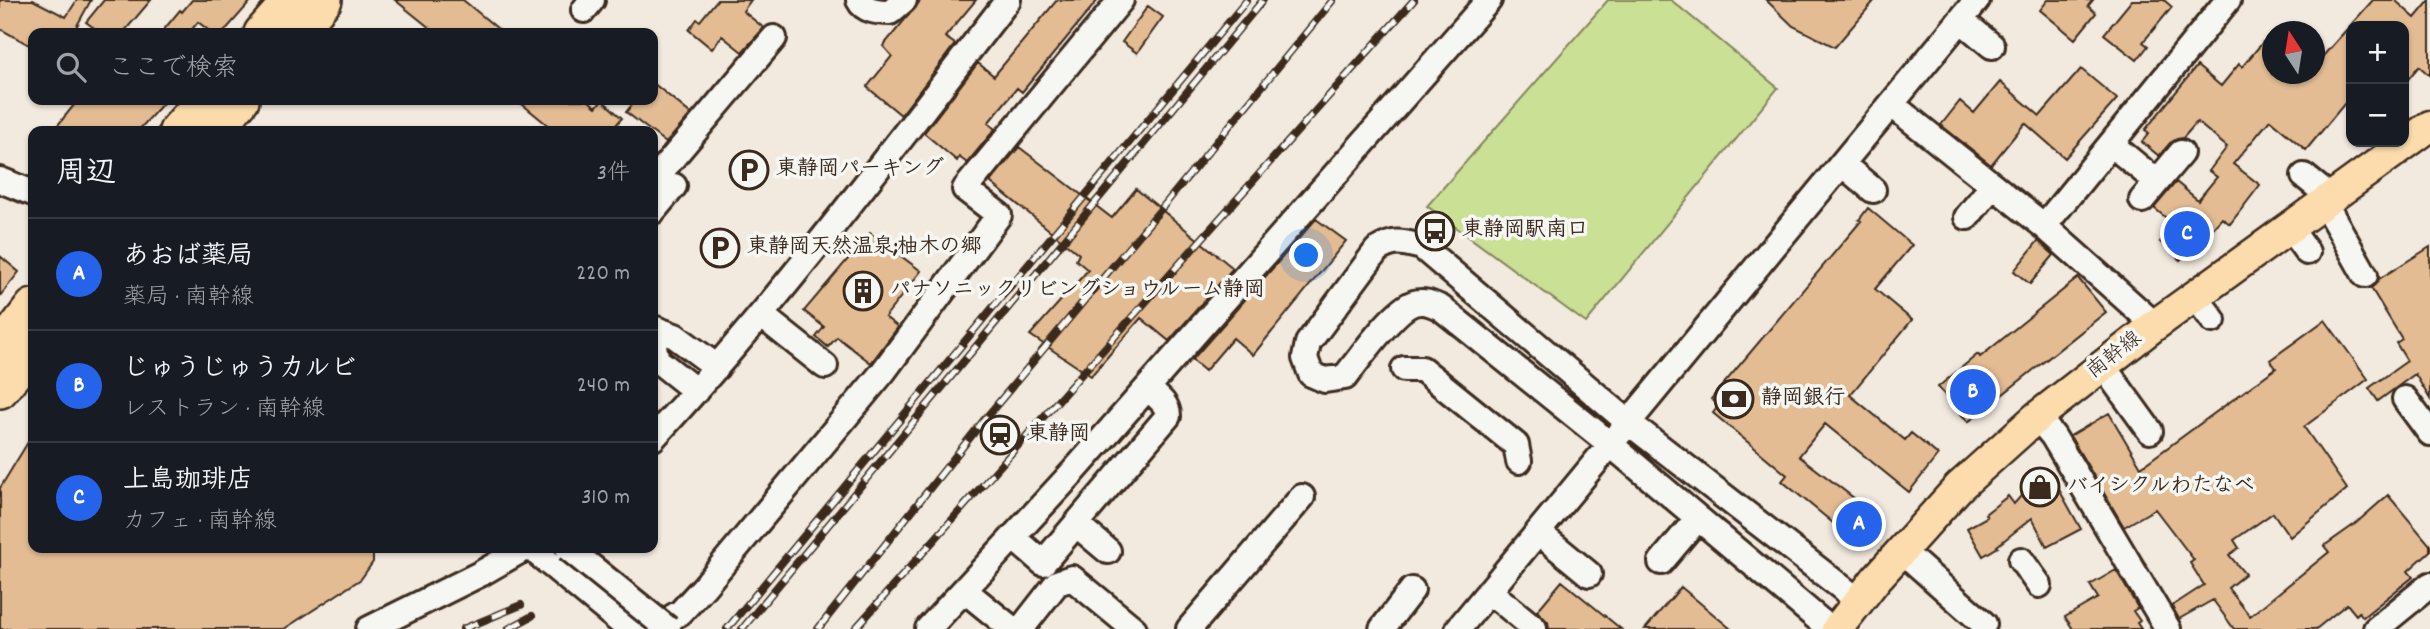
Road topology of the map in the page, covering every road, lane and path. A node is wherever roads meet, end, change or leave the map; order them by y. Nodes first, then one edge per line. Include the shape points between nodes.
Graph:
1 (324, 0) edge
2 (859, 0) edge
3 (904, 0) edge
4 (1008, 0) edge
5 (1121, 0) edge
6 (1489, 0) edge
7 (1977, 0) edge
8 (2228, 0) edge
9 (286, 10) edge
10 (1961, 20) junction
11 (267, 28) edge
12 (774, 38) dead end
13 (1992, 47) dead end
14 (1891, 104) junction
15 (200, 105) edge
16 (237, 105) edge
17 (181, 126) edge
18 (219, 126) edge
19 (2430, 126) edge
20 (2111, 144) junction
21 (2181, 153) dead end
22 (1842, 164) junction
23 (2304, 176) dead end
24 (0, 180) edge
25 (2001, 189) junction
26 (1873, 190) dead end
27 (28, 191) edge
28 (658, 199) edge
29 (2327, 200) junction
30 (1966, 217) dead end
31 (2044, 226) junction
32 (2289, 227) junction
33 (2307, 252) dead end
34 (2365, 275) dead end
35 (2195, 296) junction
36 (28, 314) edge
37 (761, 314) junction
38 (2213, 320) dead end
39 (2155, 325) junction
40 (658, 330) edge
41 (0, 350) edge
42 (28, 356) edge
43 (658, 361) edge
44 (825, 366) dead end
45 (2103, 366) junction
46 (716, 367) junction
47 (1404, 369) dead end
48 (1147, 388) junction
49 (0, 390) edge
50 (696, 391) junction
51 (2405, 399) dead end
52 (2037, 417) junction
53 (1628, 422) junction
54 (2150, 431) dead end
55 (658, 433) edge
56 (2430, 433) edge
57 (1610, 444) junction
58 (1519, 461) dead end
59 (1302, 497) dead end
60 (1698, 518) junction
61 (1076, 524) junction
62 (1538, 532) junction
63 (1013, 537) junction
64 (1108, 551) dead end
65 (1902, 551) junction
66 (511, 553) edge
67 (521, 553) edge
68 (574, 553) edge
69 (2021, 560) dead end
70 (1661, 562) dead end
71 (1589, 574) dead end
72 (2039, 585) dead end
73 (2430, 585) edge
74 (964, 590) junction
75 (1412, 590) dead end
76 (1489, 591) junction
77 (1859, 600) junction
78 (1984, 624) dead end
79 (1534, 628) edge
80 (369, 629) edge
81 (629, 629) edge
82 (653, 629) edge
83 (668, 629) edge
84 (928, 629) edge
85 (1012, 629) edge
86 (1021, 629) edge
87 (1134, 629) edge
88 (1189, 629) edge
89 (1382, 629) edge
90 (1458, 629) edge
91 (1830, 629) edge
92 (1836, 629) edge
93 (2168, 629) edge
94 (2376, 629) edge

1 - 9 highway
2 - 3 street via 875,12 890,12
4 - 37 street
5 - 82 street via 965,189 999,215 883,372 703,588 681,612
6 - 48 street
7 - 10 street
8 - 20 street
9 - 11 highway
10 - 13 street
10 - 14 street
12 - 28 street via 666,180
14 - 22 street
14 - 25 street
15 - 17 highway
16 - 18 highway
19 - 29 main road, 南幹線
20 - 21 street via 2150,191
20 - 31 street via 2080,192
22 - 26 street
22 - 53 street
23 - 29 street
24 - 27 street
25 - 30 street
25 - 31 street
29 - 32 main road, 南幹線
29 - 34 street
31 - 39 street via 2104,272
32 - 33 street
32 - 35 main road, 南幹線
35 - 38 street
35 - 39 main road, 南幹線
36 - 41 highway
37 - 44 street
37 - 46 street
39 - 45 main road, 南幹線
40 - 46 street via 675,336
42 - 49 highway
43 - 50 street
45 - 52 main road, 南幹線
45 - 54 street
46 - 50 street
47 - 58 street via 1422,369 1451,391 1516,445
48 - 61 street via 1165,404 1168,416
48 - 63 street
50 - 55 street
51 - 56 street
52 - 65 main road, 南幹線 via 1959,487
52 - 93 street via 2053,436
53 - 57 street
53 - 57 street via 1422,247 1404,242 1377,250 1308,343 1305,358 1311,374 1325,380 1345,377 1392,319 1412,303 1427,302 1441,308
53 - 77 street
57 - 60 street
57 - 62 street
59 - 88 street
60 - 70 street
60 - 91 street
61 - 63 street via 1043,563
61 - 64 street
62 - 71 street
62 - 76 street
63 - 74 street
65 - 77 main road, 南幹線
65 - 78 street
66 - 80 street
67 - 81 street
68 - 83 street, bridge
69 - 72 street
73 - 94 street via 2414,609
74 - 84 street
74 - 85 street
75 - 89 street
76 - 79 street
76 - 90 street
77 - 92 main road, 南幹線
86 - 87 street via 1057,583 1072,578

